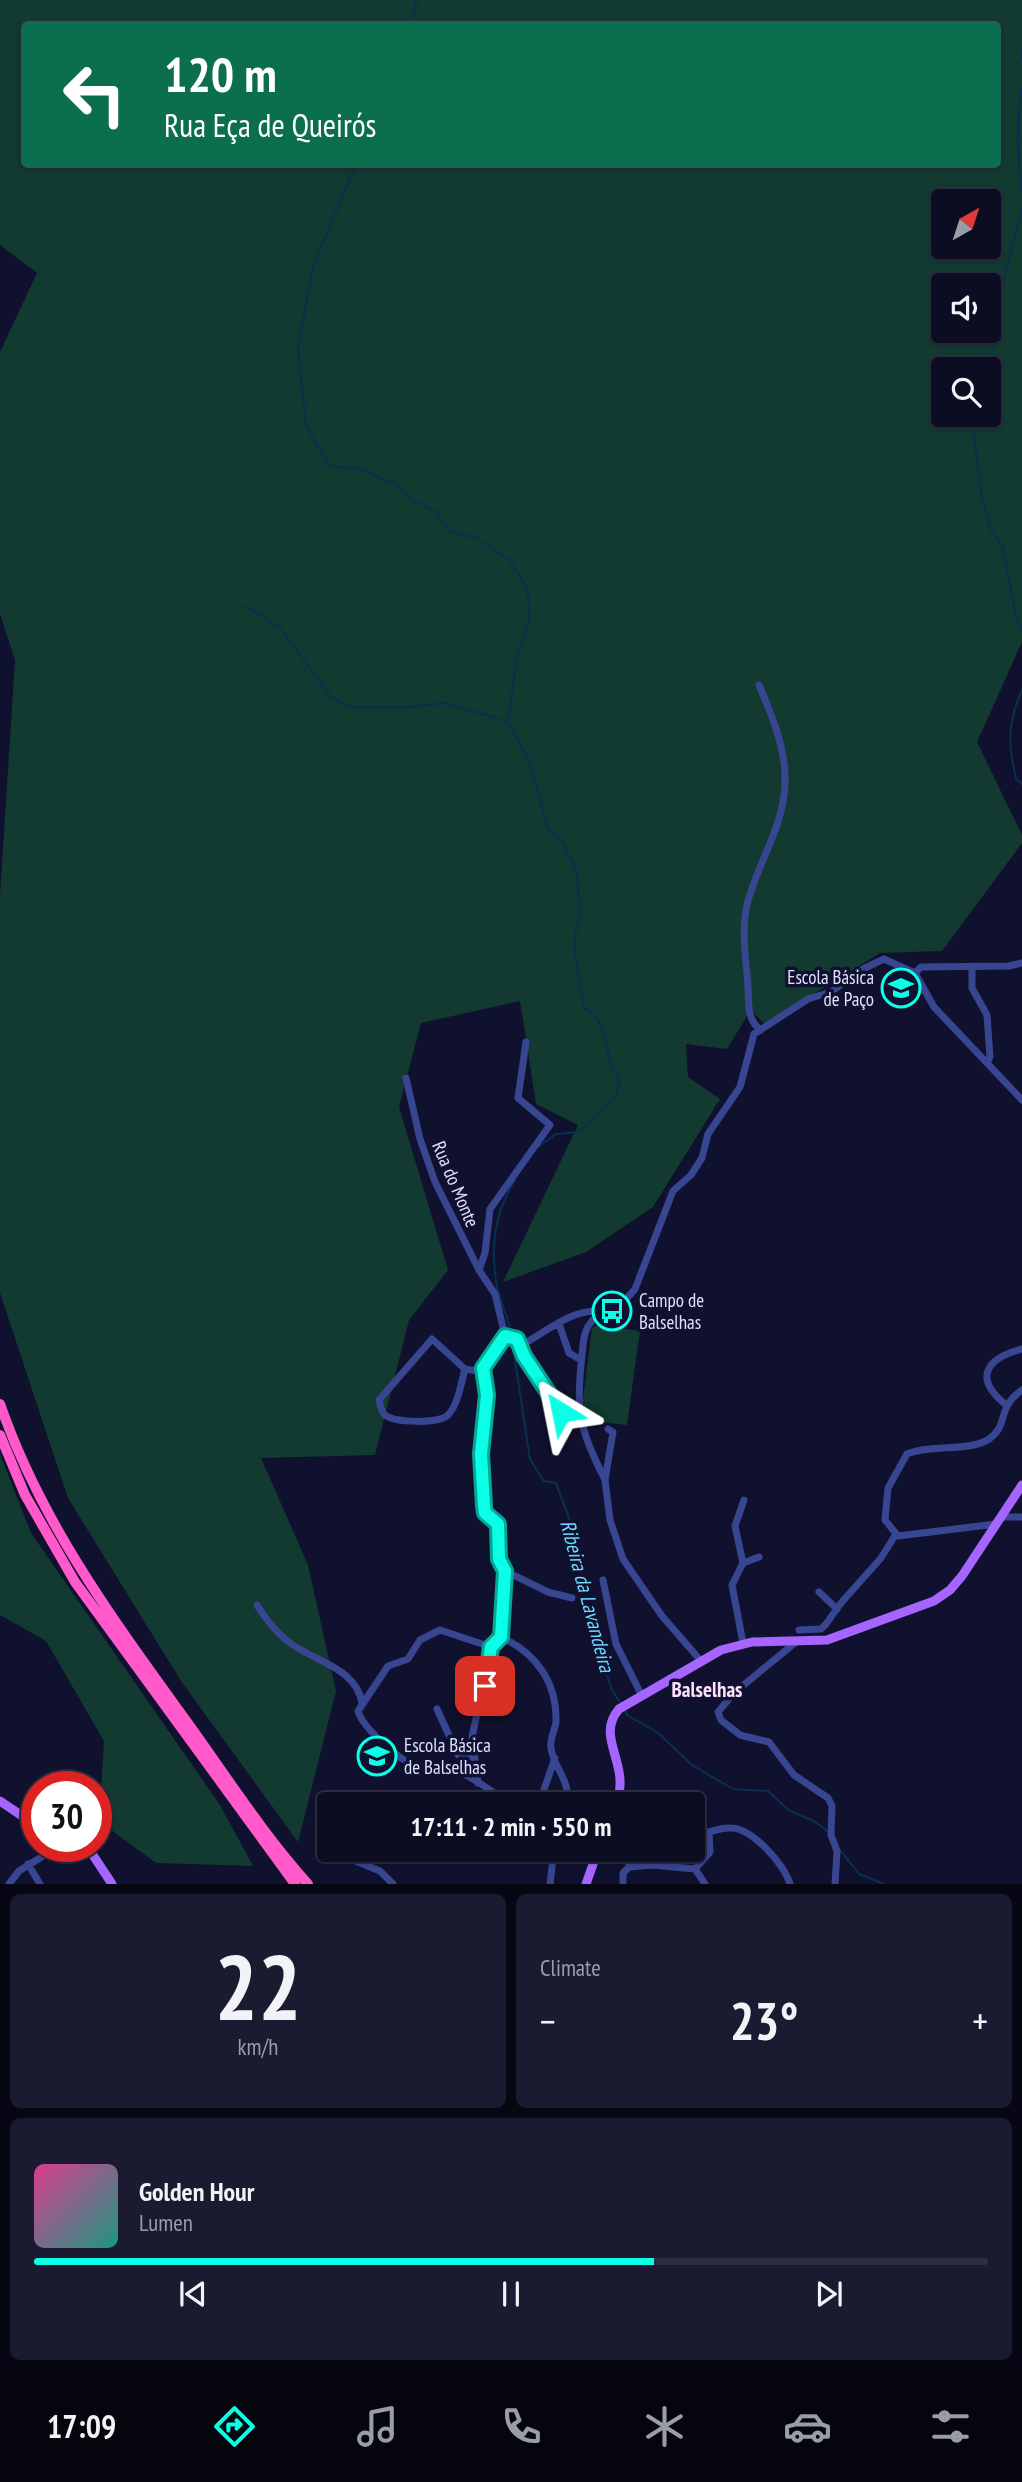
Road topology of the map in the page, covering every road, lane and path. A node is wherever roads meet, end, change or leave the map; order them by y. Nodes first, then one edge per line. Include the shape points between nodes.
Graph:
1 (759, 685) dead end
2 (1022, 963) edge
3 (972, 967) junction
4 (915, 973) junction
5 (761, 1030) junction
6 (526, 1042) dead end
7 (987, 1063) junction
8 (406, 1078) dead end
9 (1022, 1100) edge
10 (479, 1270) junction
11 (601, 1312) junction
12 (559, 1324) junction
13 (505, 1336) junction
14 (522, 1345) junction
15 (1022, 1349) edge
16 (581, 1360) junction
17 (466, 1369) junction
18 (484, 1372) junction
19 (1022, 1390) edge
20 (0, 1404) edge
21 (1005, 1404) junction
22 (578, 1418) junction
23 (608, 1429) dead end
24 (0, 1435) edge
25 (605, 1480) junction
26 (1022, 1485) edge
27 (744, 1500) dead end
28 (1022, 1517) edge
29 (998, 1520) junction
30 (896, 1534) junction
31 (759, 1557) dead end
32 (744, 1563) junction
33 (505, 1571) junction
34 (603, 1580) dead end
35 (819, 1592) dead end
36 (572, 1598) dead end
37 (257, 1605) dead end
38 (837, 1609) junction
39 (799, 1630) dead end
40 (501, 1637) junction
41 (796, 1642) junction
42 (743, 1643) junction
43 (491, 1647) junction
44 (701, 1661) junction
45 (642, 1696) junction
46 (362, 1704) junction
47 (437, 1709) dead end
48 (472, 1757) junction
49 (555, 1758) junction
50 (478, 1783) junction
51 (492, 1792) edge
52 (543, 1792) edge
53 (568, 1792) edge
54 (621, 1792) edge
55 (0, 1801) edge
56 (21, 1815) edge
57 (705, 1833) edge
58 (709, 1834) junction
59 (31, 1862) edge
60 (98, 1862) edge
61 (358, 1862) edge
62 (553, 1862) edge
63 (594, 1862) edge
64 (629, 1862) edge
65 (28, 1864) junction
66 (629, 1867) junction
67 (695, 1869) junction
68 (9, 1884) edge
69 (40, 1884) edge
70 (112, 1884) edge
71 (295, 1884) edge
72 (308, 1884) edge
73 (393, 1884) edge
74 (550, 1884) edge
75 (586, 1884) edge
76 (622, 1884) edge
77 (705, 1884) edge
78 (790, 1884) edge
79 (835, 1884) edge

1 - 5 street via 785,763 775,838 755,882 744,923 750,1017
2 - 3 street
3 - 4 street via 921,967
3 - 7 street via 972,988 987,1015
4 - 5 street via 895,962 875,962
4 - 7 street via 934,1007
5 - 11 street via 749,1044 735,1098 708,1134 702,1158 691,1175 673,1191 635,1289 627,1300
6 - 10 street via 518,1098 550,1125 490,1209
7 - 9 street
8 - 10 street, Rua do Monte via 435,1182
10 - 13 street, Rua do Monte via 495,1294
11 - 12 street via 591,1310
11 - 16 street via 588,1326
12 - 14 street
12 - 16 street via 569,1353
13 - 14 street
13 - 18 street via 486,1359
14 - 22 street via 551,1400 561,1412
15 - 21 street via 997,1357 989,1367 989,1380
16 - 22 street
17 - 17 street via 436,1340 427,1341 379,1400 380,1406 392,1418 443,1419 450,1413
17 - 18 street
18 - 33 street via 484,1506 485,1513 498,1524 499,1559
19 - 21 street
20 - 72 highway via 34,1489 83,1576
21 - 30 street via 999,1430 991,1438 913,1451 903,1457 891,1479 885,1507 885,1520
22 - 25 street
23 - 25 street via 613,1432
24 - 71 highway via 25,1495 75,1582
25 - 44 street via 610,1520 623,1559 662,1616
26 - 29 main road
27 - 32 street via 735,1526
28 - 29 street
29 - 30 street via 938,1532
29 - 41 main road via 950,1590 934,1601 827,1640
30 - 38 street via 877,1564
31 - 32 street
32 - 42 street via 732,1585
33 - 36 street
33 - 40 street
34 - 45 street via 616,1644
35 - 38 street
37 - 46 street via 279,1634 341,1672 360,1690
38 - 39 street via 821,1629
40 - 43 street
40 - 49 street via 533,1657 552,1688 556,1723 551,1749
41 - 42 main road
41 - 79 street via 718,1712 740,1735 769,1742 794,1775 828,1798 837,1852
42 - 44 main road
43 - 46 street via 440,1630 420,1640 408,1659 388,1666
43 - 48 street
44 - 45 main road
45 - 54 main road via 613,1717 610,1733 622,1775
46 - 50 street via 360,1718 415,1766 450,1770
47 - 48 street via 458,1755
48 - 50 street
49 - 52 street
49 - 53 street
50 - 51 street
55 - 56 main road
57 - 58 street
58 - 67 street via 710,1852
58 - 78 street via 727,1828 743,1831 783,1864
59 - 65 street
60 - 70 main road
61 - 73 street via 380,1871
62 - 74 street
63 - 75 main road
64 - 66 street
65 - 68 street
65 - 69 street
66 - 67 street
66 - 76 street via 623,1872
67 - 77 street

